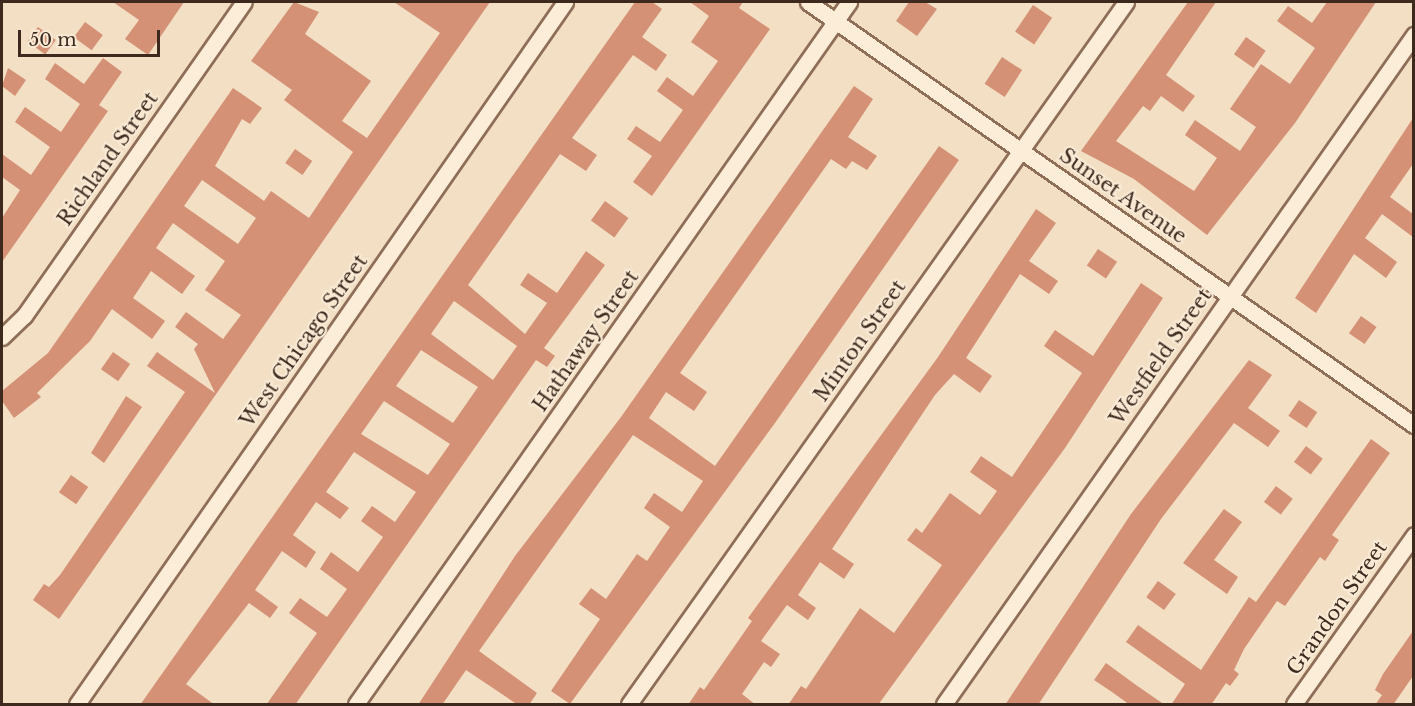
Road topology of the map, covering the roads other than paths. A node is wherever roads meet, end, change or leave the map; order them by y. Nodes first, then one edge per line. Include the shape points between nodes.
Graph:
1 (244, 2) edge
2 (565, 2) edge
3 (808, 2) edge
4 (849, 2) edge
5 (1126, 2) edge
6 (836, 21) junction
7 (1413, 35) edge
8 (1021, 149) junction
9 (1229, 296) junction
10 (2, 338) edge
11 (1413, 425) edge
12 (1413, 535) edge
13 (77, 705) edge
14 (356, 705) edge
15 (629, 705) edge
16 (944, 705) edge
17 (1294, 705) edge

1 - 10 street, Richland Street via 24,316
2 - 13 street, West Chicago Street
3 - 6 street, Sunset Avenue
4 - 6 street, Hathaway Street
5 - 8 street, Minton Street
6 - 8 street, Sunset Avenue
6 - 14 street, Hathaway Street
7 - 9 street, Westfield Street
8 - 9 street, Sunset Avenue
8 - 15 street, Minton Street
9 - 11 street, Sunset Avenue
9 - 16 street, Westfield Street
12 - 17 street, Grandon Street

